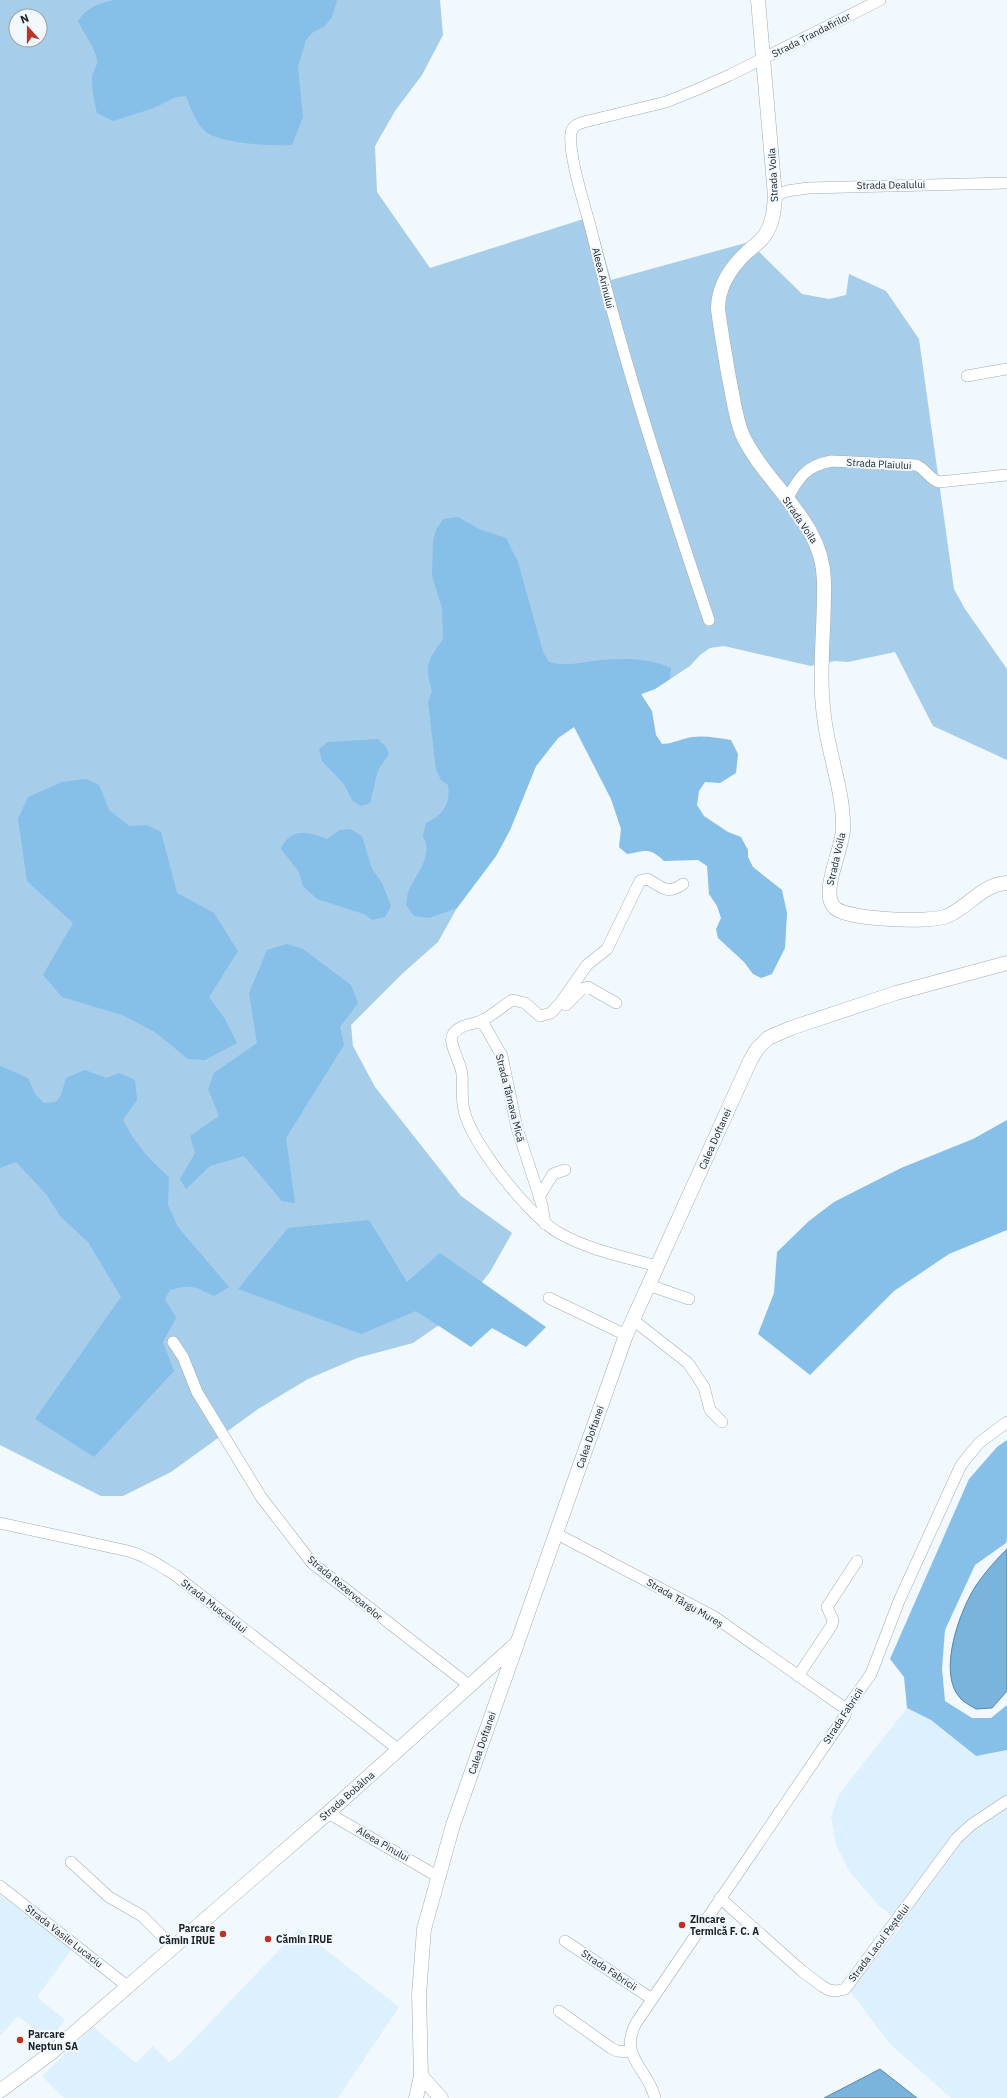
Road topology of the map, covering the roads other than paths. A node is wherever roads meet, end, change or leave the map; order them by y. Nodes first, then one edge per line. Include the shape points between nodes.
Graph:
1 (758, 0) edge
2 (880, 0) edge
3 (764, 58) junction
4 (1007, 183) edge
5 (776, 196) junction
6 (1007, 369) edge
7 (967, 376) dead end
8 (1007, 476) edge
9 (787, 499) junction
10 (709, 620) dead end
11 (1007, 883) edge
12 (683, 884) dead end
13 (1007, 963) edge
14 (616, 1003) dead end
15 (551, 1013) junction
16 (482, 1021) junction
17 (565, 1170) dead end
18 (539, 1197) junction
19 (545, 1224) junction
20 (657, 1266) junction
21 (648, 1285) junction
22 (548, 1298) dead end
23 (689, 1299) dead end
24 (632, 1319) junction
25 (626, 1335) junction
26 (173, 1342) dead end
27 (722, 1422) dead end
28 (1007, 1422) edge
29 (0, 1523) edge
30 (557, 1534) junction
31 (857, 1561) dead end
32 (518, 1643) junction
33 (798, 1676) junction
34 (470, 1686) junction
35 (846, 1709) junction
36 (398, 1750) junction
37 (1007, 1800) edge
38 (328, 1812) junction
39 (71, 1862) dead end
40 (437, 1876) junction
41 (0, 1886) edge
42 (720, 1898) junction
43 (565, 1941) dead end
44 (173, 1947) junction
45 (127, 1986) junction
46 (652, 1999) junction
47 (559, 2011) dead end
48 (631, 2052) junction
49 (421, 2076) junction
50 (0, 2091) edge
51 (416, 2098) edge
52 (441, 2098) edge
53 (655, 2098) edge

1 - 3 main road, Strada Voila
2 - 3 street, Strada Trandafirilor
3 - 5 main road, Strada Voila
3 - 10 street, Aleea Arinului via 666,102 584,122 571,131 570,141 611,313
4 - 5 street, Strada Dealului via 808,188 787,191
5 - 9 main road, Strada Voila via 769,228 729,272 718,298 718,309 742,434 757,460
6 - 7 street
8 - 9 street, Strada Plaiului via 939,482 916,466 832,461 818,463 807,469
9 - 11 main road, Strada Voila via 815,540 823,560 823,715 842,808 843,831 830,884 831,902 835,908 853,915 913,920 936,919 953,913 989,887
12 - 15 street via 677,889 667,890 647,879 640,881 607,949 587,965
13 - 20 main road, Calea Doftanei via 896,993 768,1038 750,1061
14 - 15 street via 588,987 582,989 562,1008
15 - 16 street via 540,1016 525,1003 513,1000
16 - 18 street, Strada Târnava Mică via 502,1056 517,1128
16 - 19 street via 458,1029 450,1042 461,1068 464,1111 472,1132 485,1152 527,1206
17 - 18 street via 553,1174
18 - 19 street, Strada Târnava Mică
19 - 20 street via 572,1240
20 - 21 main road, Calea Doftanei
21 - 23 street
21 - 24 main road, Calea Doftanei
22 - 25 street
24 - 25 main road, Calea Doftanei
24 - 27 street via 688,1362 704,1388 710,1410
25 - 30 main road, Calea Doftanei
26 - 34 street, Strada Rezervoarelor via 183,1357 197,1392 261,1497 312,1563
28 - 35 street, Strada Fabricii via 980,1443 962,1465 899,1601 871,1674
29 - 36 street, Strada Muscelului via 144,1556 181,1580
30 - 32 main road, Calea Doftanei
30 - 33 street, Strada Târgu Mureș via 713,1616
31 - 33 street via 827,1607 833,1620 832,1625
32 - 34 main road, Strada Bobâlna
32 - 40 main road, Calea Doftanei
33 - 35 street, Strada Târgu Mureș
34 - 36 main road, Strada Bobâlna
35 - 42 street, Strada Fabricii via 845,1716
36 - 38 main road, Strada Bobâlna
37 - 42 street, Strada Lacul Peștelui via 957,1838 845,1989 830,1990 802,1971
38 - 40 street, Aleea Pinului
38 - 44 main road, Strada Bobâlna
39 - 44 street via 109,1897 142,1916
40 - 49 main road, Calea Doftanei via 424,1929 421,1958
41 - 45 street, Strada Vasile Lucaciu
42 - 46 street, Strada Fabricii
43 - 46 street, Strada Fabricii
44 - 45 main road, Strada Bobâlna
45 - 50 main road, Strada Bobâlna via 51,2053
46 - 48 street, Strada Fabricii via 632,2030
47 - 48 street via 611,2048
48 - 53 street, Strada Fabricii via 632,2058 651,2085
49 - 51 main road, Calea Doftanei
49 - 52 main road

